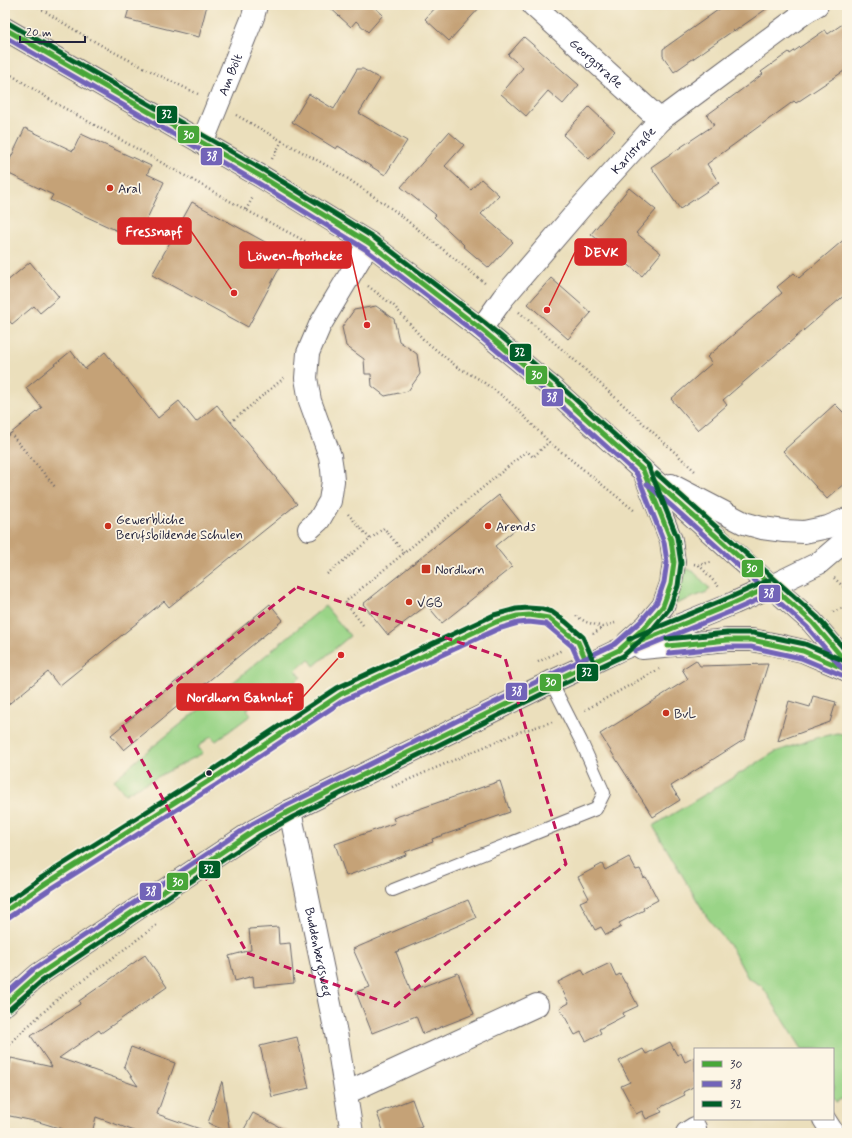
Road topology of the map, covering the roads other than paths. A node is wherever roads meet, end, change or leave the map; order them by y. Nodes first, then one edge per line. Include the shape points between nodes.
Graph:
1 (256, 5) edge
2 (533, 5) edge
3 (817, 5) edge
4 (5, 29) edge
5 (660, 120) junction
6 (202, 143) junction
7 (369, 243) junction
8 (481, 329) junction
9 (643, 470) junction
10 (847, 519) edge
11 (309, 529) dead end
12 (847, 539) edge
13 (772, 586) junction
14 (618, 650) junction
15 (847, 663) edge
16 (588, 664) junction
17 (847, 670) edge
18 (551, 682) junction
19 (290, 811) junction
20 (393, 890) dead end
21 (5, 911) edge
22 (5, 1004) edge
23 (537, 1005) dead end
24 (346, 1093) junction
25 (825, 1120) edge
26 (352, 1133) edge
27 (833, 1133) edge

1 - 6 street, Am Bölt
2 - 5 street, Georgstraße
3 - 5 street, Karlstraße
4 - 6 street
5 - 8 street, Karlstraße via 503,298
6 - 7 street
7 - 8 street
7 - 11 street via 320,325 308,353 306,378 310,401 330,456 333,481 330,500 319,520
8 - 9 street via 552,387
9 - 10 street via 744,523 762,528 804,532 828,527
9 - 13 street
9 - 14 street via 671,540 674,562 671,584 663,606 646,626
12 - 13 street via 819,563
13 - 14 street
13 - 15 street via 812,622
14 - 16 street
14 - 17 street via 752,640 803,651
16 - 18 street
16 - 21 lane via 578,642 549,618 529,615 496,622 341,694
18 - 19 street
18 - 20 lane via 604,793 596,809
19 - 22 street via 255,830 38,975
19 - 24 street, Buddenbergsweg
23 - 24 street
24 - 26 street, Buddenbergsweg
25 - 27 street

